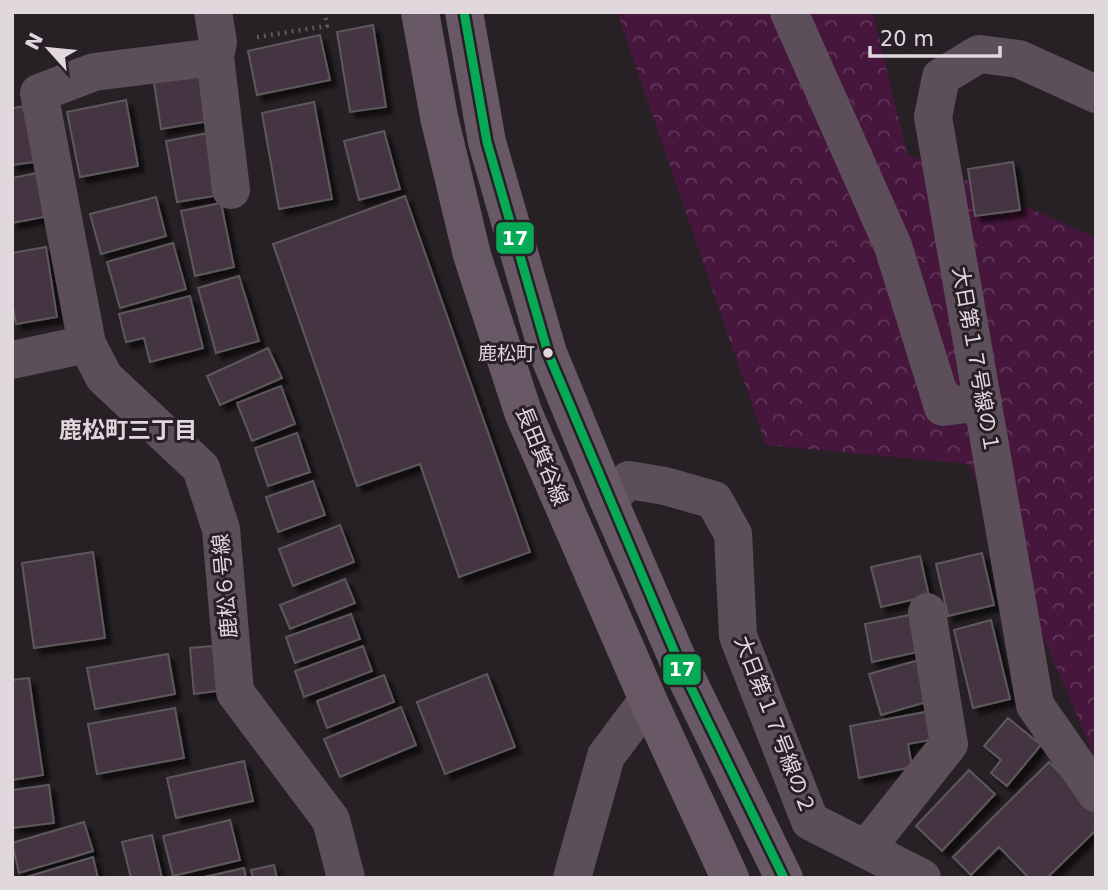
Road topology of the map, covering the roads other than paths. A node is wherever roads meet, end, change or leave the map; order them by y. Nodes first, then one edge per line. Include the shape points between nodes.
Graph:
1 (420, 12) edge
2 (464, 12) edge
3 (789, 12) edge
4 (215, 37) edge
5 (1096, 94) edge
6 (231, 190) dead end
7 (88, 344) junction
8 (12, 360) edge
9 (983, 402) junction
10 (608, 499) junction
11 (927, 612) dead end
12 (648, 700) junction
13 (1096, 793) edge
14 (866, 849) junction
15 (346, 878) edge
16 (572, 878) edge
17 (730, 878) edge
18 (784, 878) edge
19 (922, 878) edge

1 - 12 street, 長田箕谷線 via 472,256 497,334 528,425
2 - 10 street via 487,142 548,353
3 - 9 street via 893,246 943,407
4 - 6 street
4 - 7 street, 鹿松６号線 via 39,93
5 - 9 street, 大日第１７号線の１ via 1019,59 979,54 940,77 933,117
7 - 8 street
7 - 15 street, 鹿松６号線 via 104,377 201,468 221,529 235,692 331,820
9 - 13 street, 大日第１７号線の１ via 1035,705
10 - 14 street, 大日第１７号線の２ via 629,480 714,500 733,534 738,636 810,821
10 - 18 street via 681,667
11 - 14 street via 949,744
12 - 16 street via 606,756
12 - 17 street, 長田箕谷線
14 - 19 street, 大日第１７号線の２

